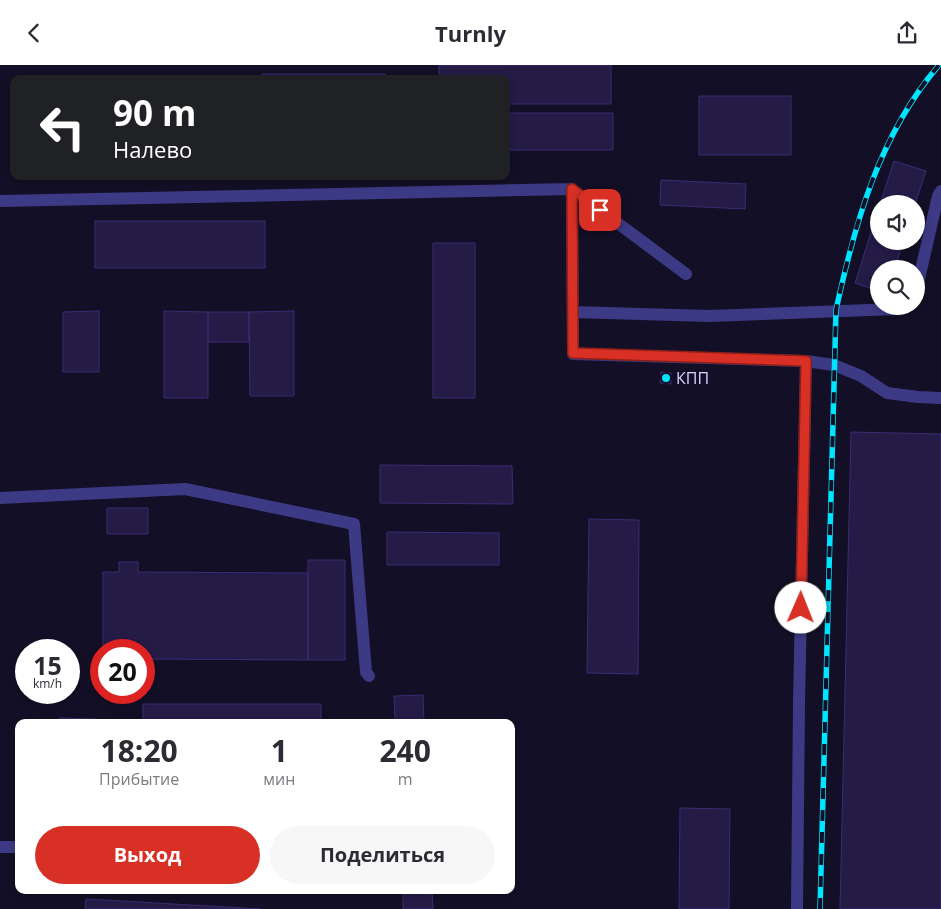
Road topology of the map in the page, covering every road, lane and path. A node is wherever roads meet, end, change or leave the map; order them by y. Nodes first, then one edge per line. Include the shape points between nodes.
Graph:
1 (572, 189) junction
2 (941, 191) edge
3 (0, 201) edge
4 (923, 260) edge
5 (686, 274) dead end
6 (870, 310) edge
7 (573, 312) junction
8 (806, 361) junction
9 (941, 398) edge
10 (0, 498) edge
11 (369, 676) dead end
12 (0, 847) edge
13 (15, 847) edge
14 (798, 909) edge

1 - 3 lane
1 - 5 lane
1 - 7 lane
2 - 4 lane
6 - 7 lane via 709,317
7 - 8 lane via 573,353
8 - 9 lane via 834,365 861,376 887,393
8 - 14 lane
10 - 11 lane via 184,489 354,524 366,672
12 - 13 lane

